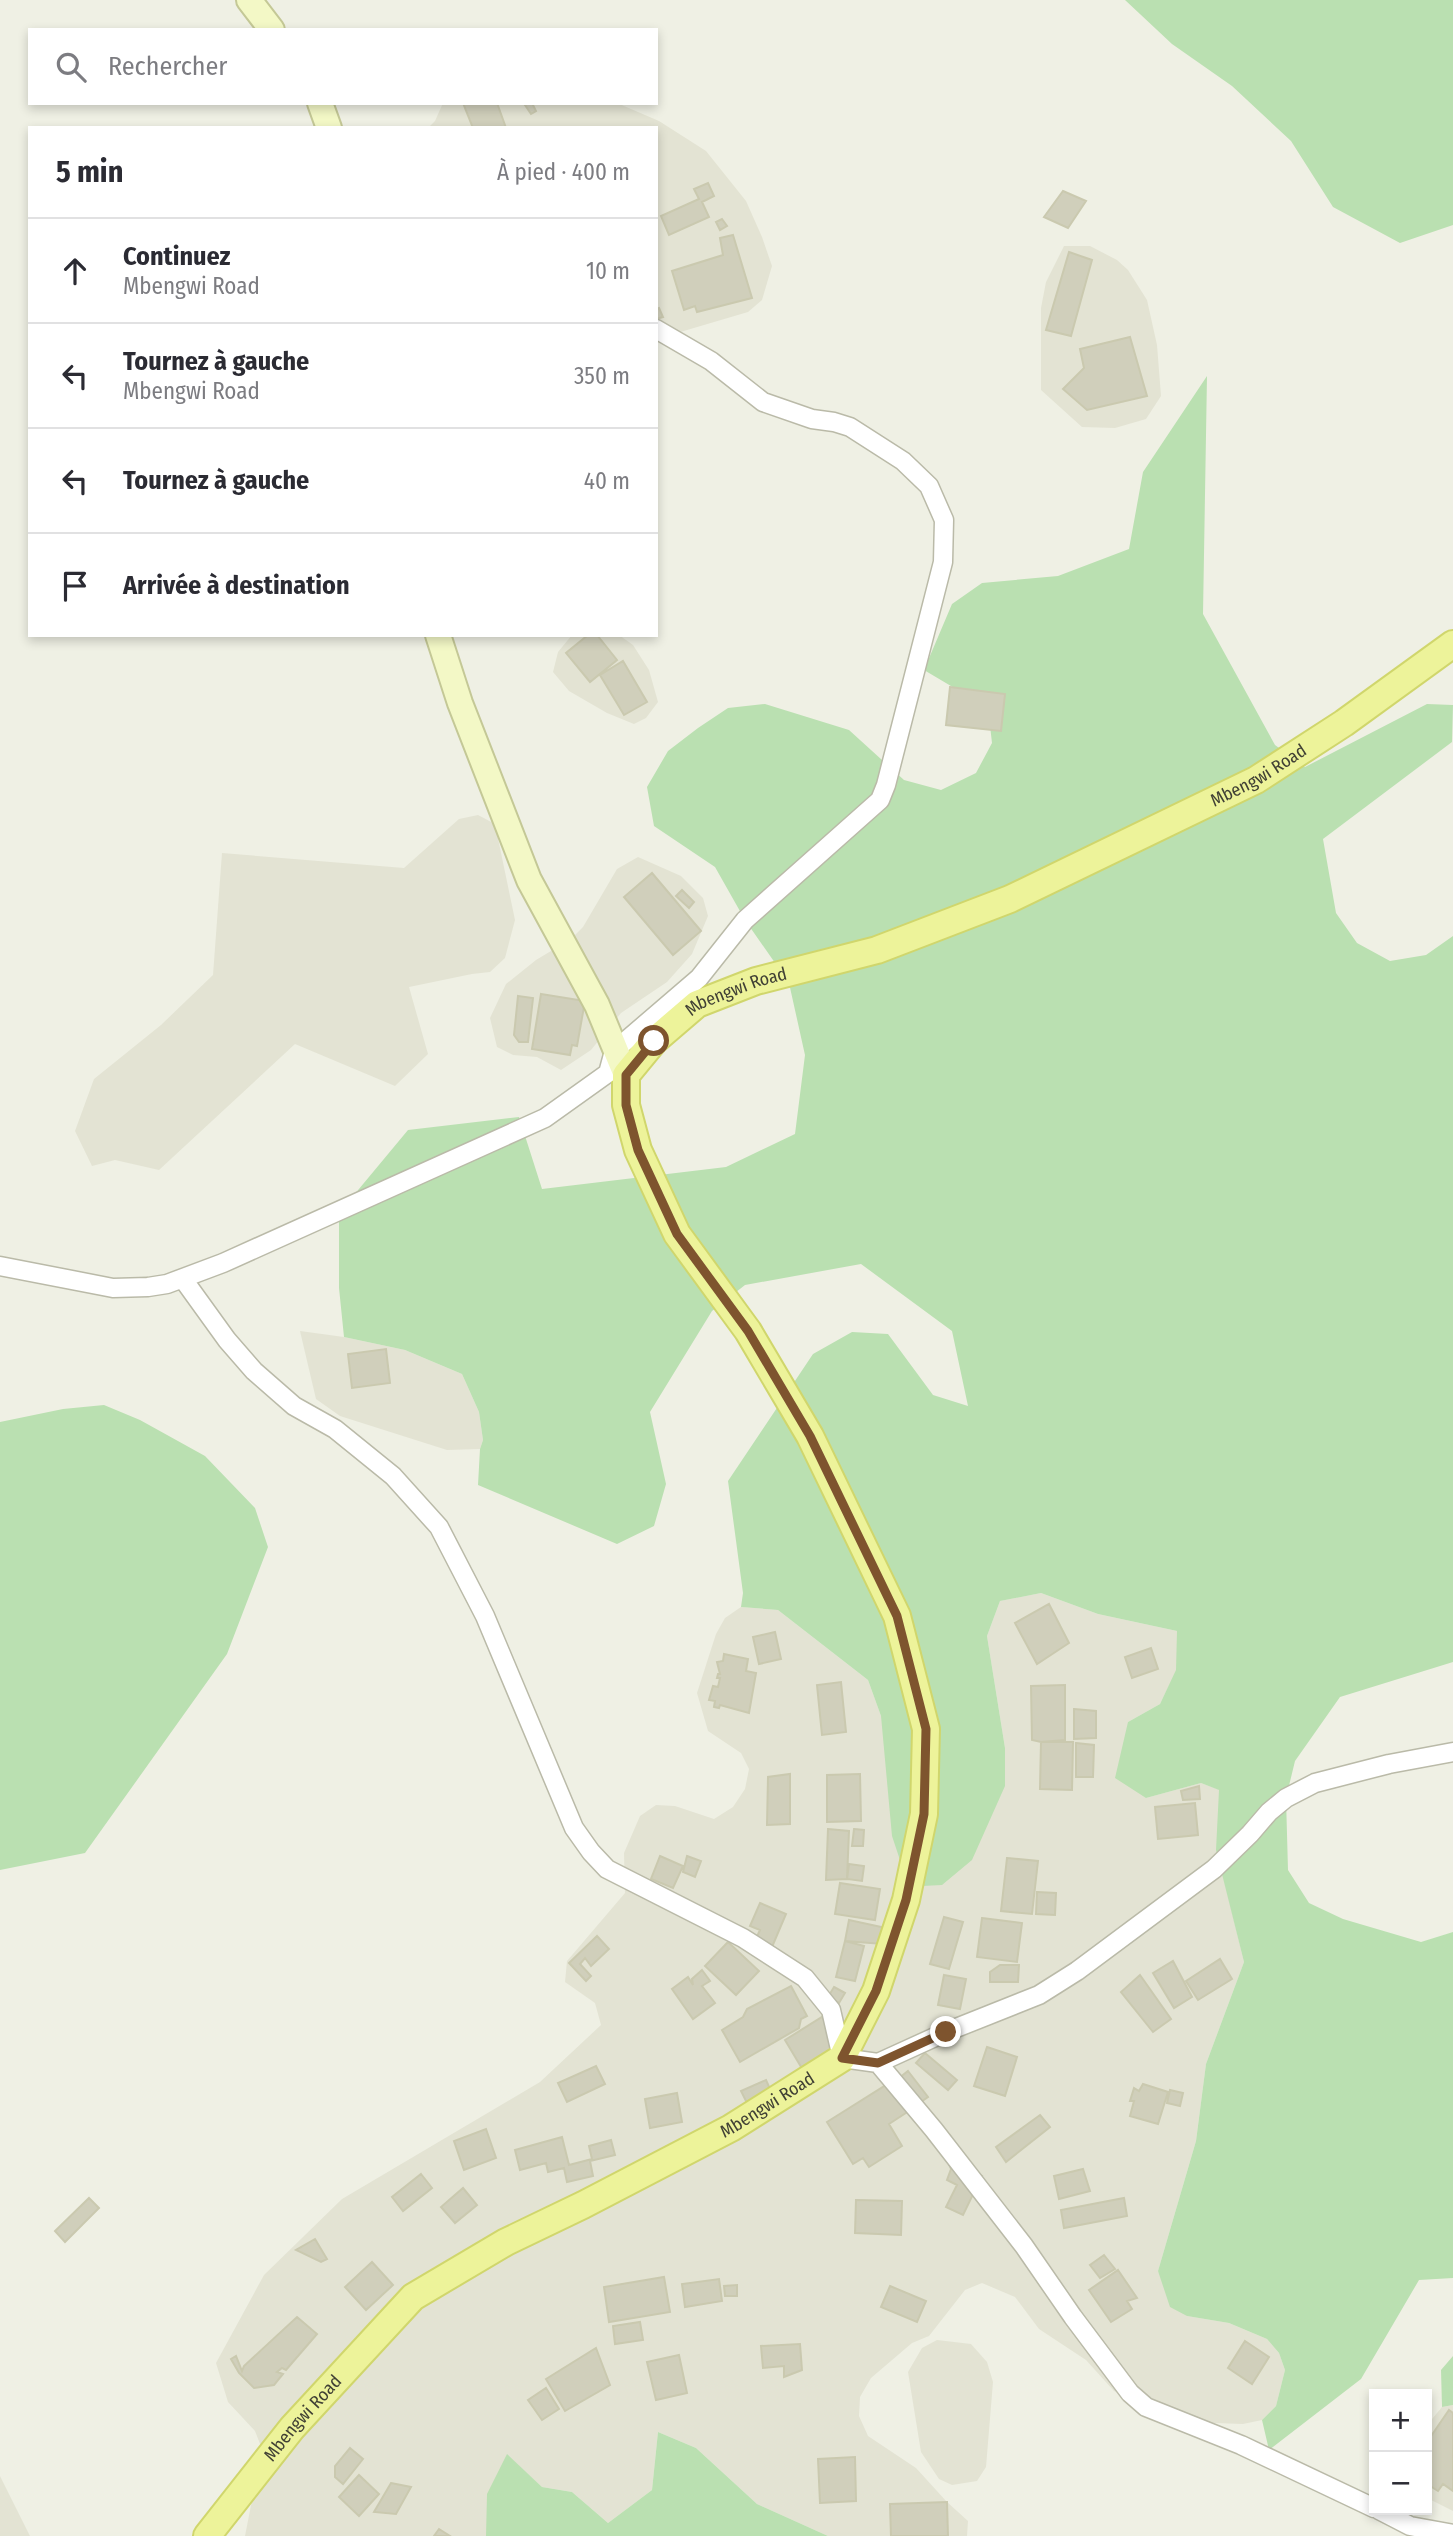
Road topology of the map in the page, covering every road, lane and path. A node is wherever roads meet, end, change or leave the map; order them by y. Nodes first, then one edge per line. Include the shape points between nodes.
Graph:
1 (249, 0) edge
2 (270, 28) edge
3 (321, 105) edge
4 (328, 126) edge
5 (658, 329) edge
6 (439, 637) edge
7 (1453, 644) edge
8 (614, 1051) junction
9 (626, 1075) junction
10 (0, 1266) edge
11 (183, 1279) junction
12 (1453, 1752) edge
13 (842, 2058) junction
14 (878, 2063) junction
15 (1369, 2506) edge
16 (1388, 2515) edge
17 (1453, 2534) edge
18 (207, 2536) edge

1 - 2 street
3 - 4 street
5 - 8 street via 711,360 763,402 850,427 903,461 929,486 944,520 945,541 880,800 745,920 699,978
6 - 8 street via 529,880 597,1005
7 - 9 main road, Mbengwi Road via 1256,780 1010,899 877,950 756,981 697,1004 654,1041
8 - 9 street
8 - 11 street via 608,1073 545,1118
9 - 13 main road via 626,1105 638,1150 677,1234 748,1331 810,1436 897,1616 926,1729 924,1814 906,1900 876,1991
10 - 11 street via 113,1288
11 - 13 street via 254,1371 294,1406 335,1429 393,1476 439,1527 485,1616 574,1828 591,1852 607,1869 743,1937 805,1978 831,2010
12 - 14 street via 1315,1783 1269,1812 1214,1869 1077,1971 1039,1995
13 - 14 street
13 - 18 main road, Mbengwi Road via 731,2128 506,2242 414,2297 292,2428
14 - 15 street via 1024,2246 1130,2393 1146,2407 1241,2445
16 - 17 street via 1410,2526

